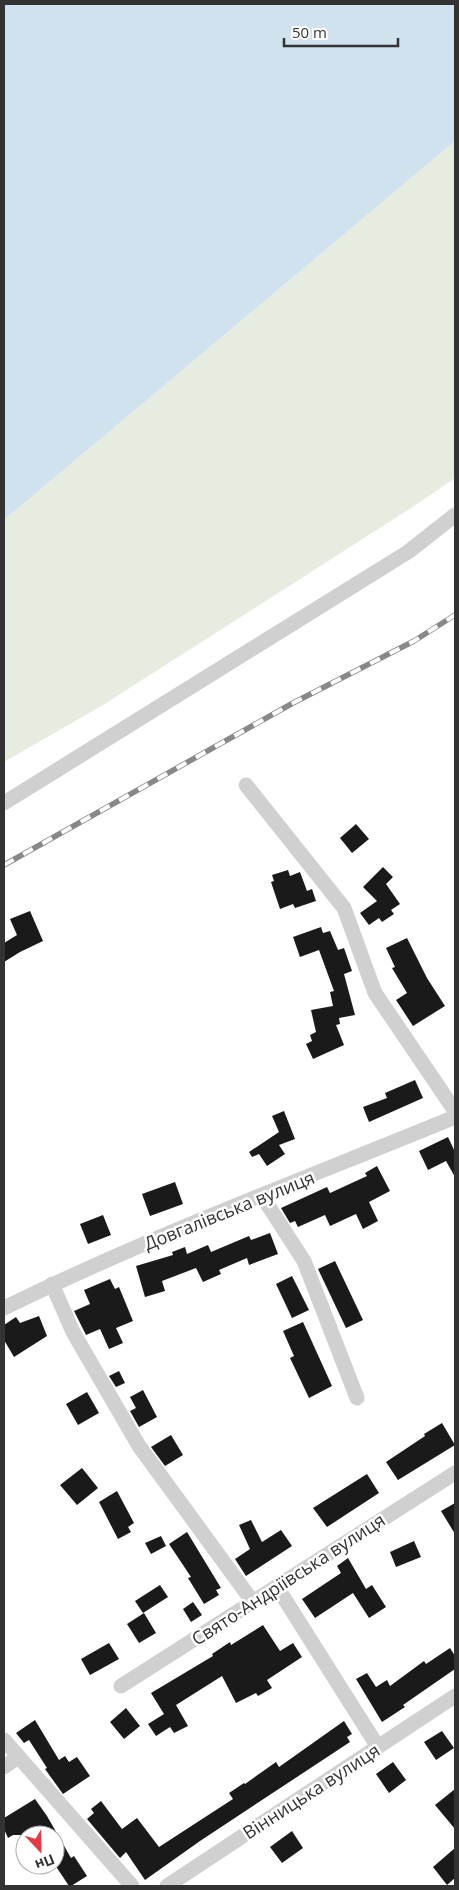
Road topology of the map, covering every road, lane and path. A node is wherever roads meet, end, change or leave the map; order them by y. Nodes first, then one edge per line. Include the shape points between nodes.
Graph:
1 (455, 515) edge
2 (246, 785) dead end
3 (4, 803) edge
4 (455, 1111) edge
5 (455, 1117) edge
6 (262, 1196) junction
7 (52, 1284) junction
8 (4, 1308) edge
9 (356, 1398) dead end
10 (455, 1473) edge
11 (277, 1586) junction
12 (253, 1602) junction
13 (121, 1686) dead end
14 (455, 1696) edge
15 (4, 1740) edge
16 (378, 1747) junction
17 (18, 1757) junction
18 (4, 1767) edge
19 (132, 1886) edge
20 (167, 1886) edge

1 - 3 street via 408,552
2 - 4 street via 344,908 375,993
5 - 6 street, Довгалівська вулиця
6 - 7 street, Довгалівська вулиця
6 - 9 street via 304,1261
7 - 8 street, Довгалівська вулиця
7 - 12 street via 72,1332 139,1446
10 - 11 street, Свято-Андріївська вулиця
11 - 12 street, Свято-Андріївська вулиця
11 - 16 street
12 - 13 street, Свято-Андріївська вулиця
14 - 16 street, Вінницька вулиця
15 - 17 street
16 - 20 street, Вінницька вулиця
17 - 18 street
17 - 19 street

